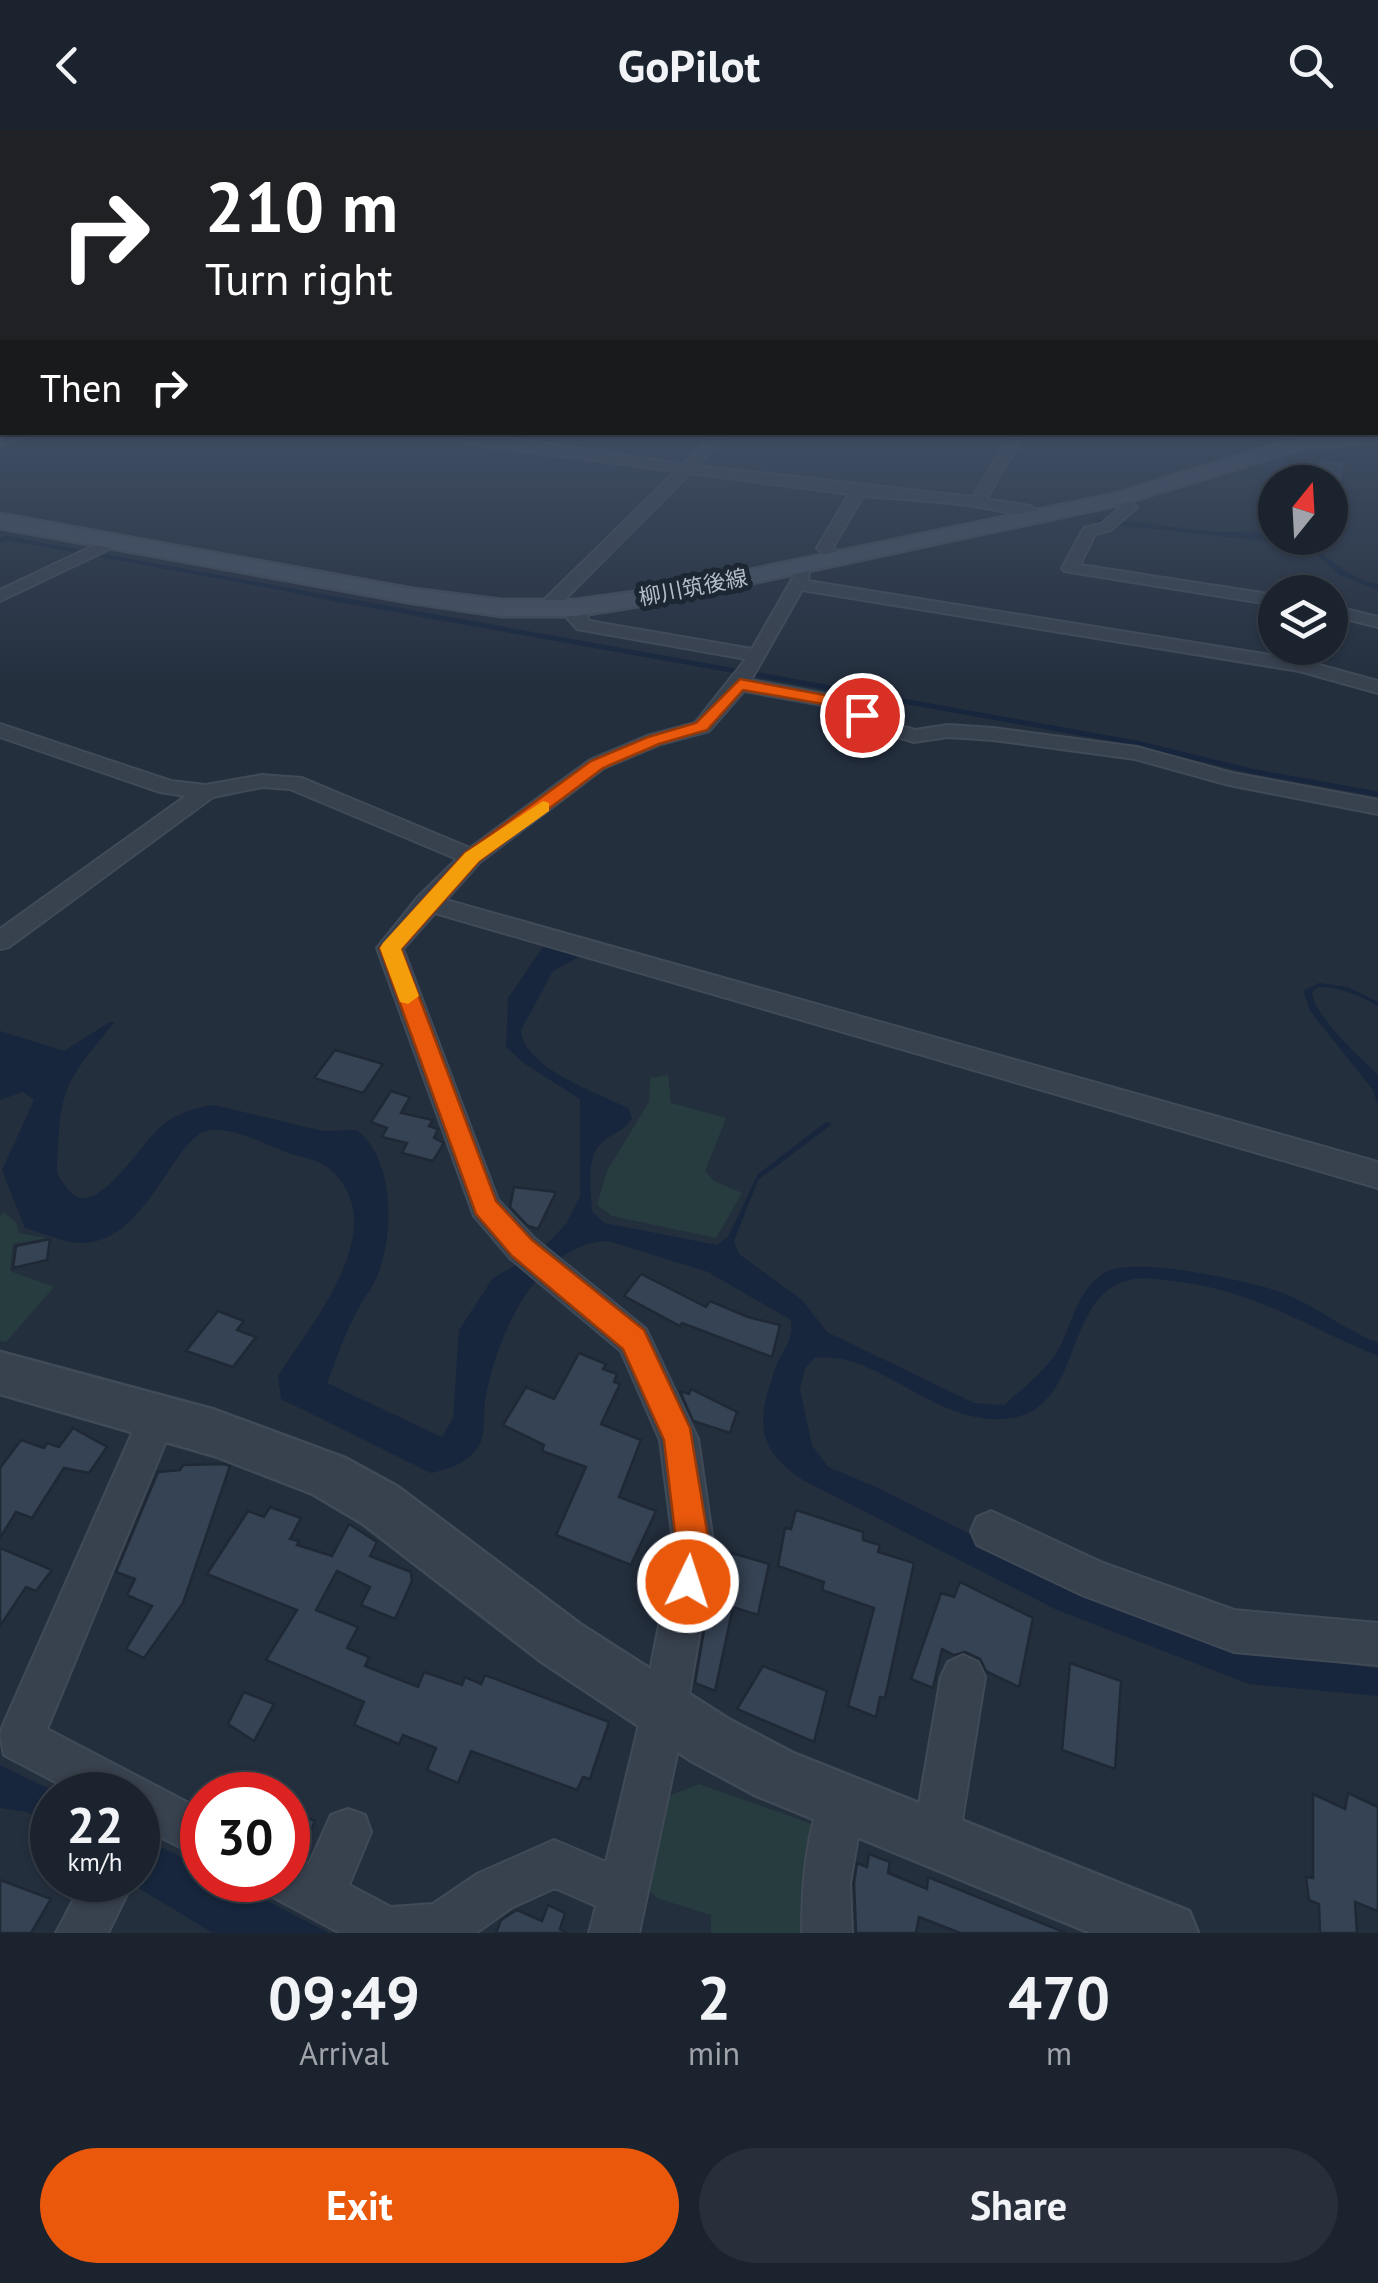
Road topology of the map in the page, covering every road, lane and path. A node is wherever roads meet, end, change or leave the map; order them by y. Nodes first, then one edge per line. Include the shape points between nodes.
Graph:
1 (642, 515) edge
2 (844, 515) edge
3 (1043, 515) edge
4 (1121, 515) edge
5 (0, 520) edge
6 (114, 541) junction
7 (834, 558) junction
8 (795, 575) junction
9 (0, 596) edge
10 (1258, 597) edge
11 (546, 608) junction
12 (576, 608) junction
13 (1348, 614) edge
14 (1378, 622) edge
15 (758, 656) junction
16 (740, 684) junction
17 (1378, 687) edge
18 (0, 730) edge
19 (206, 792) junction
20 (1378, 807) edge
21 (472, 857) junction
22 (427, 903) junction
23 (0, 941) edge
24 (1378, 1175) edge
25 (0, 1373) edge
26 (158, 1417) junction
27 (991, 1530) dead end
28 (1378, 1644) edge
29 (963, 1677) dead end
30 (664, 1712) junction
31 (76, 1772) edge
32 (841, 1802) junction
33 (348, 1832) dead end
34 (936, 1840) junction
35 (310, 1880) edge
36 (310, 1890) edge
37 (98, 1902) edge
38 (618, 1913) edge
39 (81, 1933) edge
40 (827, 1933) edge
41 (1167, 1933) edge

1 - 11 street
2 - 7 street via 825,548
3 - 7 main road, 柳川筑後線
4 - 10 street via 1089,532 1070,568
5 - 6 main road, 柳川筑後線
6 - 9 street
6 - 11 main road, 柳川筑後線 via 429,598
7 - 8 main road, 柳川筑後線
8 - 12 main road, 柳川筑後線
8 - 15 street
8 - 17 street via 971,613 1301,666
11 - 12 main road, 柳川筑後線
12 - 15 street via 582,624
13 - 14 street
15 - 16 street
16 - 20 street via 846,703 874,724 914,736 978,733 1137,754
16 - 21 street via 702,727 597,764
18 - 19 street via 142,780
19 - 21 street via 294,783
19 - 23 street
21 - 22 street
22 - 24 street
22 - 30 street via 390,948 486,1206 522,1248 634,1340 679,1439 694,1550
25 - 26 street
26 - 30 street via 328,1475 380,1504 561,1643
26 - 31 street via 20,1739
27 - 28 street via 1096,1581 1234,1631
29 - 34 street
30 - 32 street via 774,1775
30 - 38 street
32 - 34 street
32 - 40 street via 826,1883
33 - 35 street
34 - 41 street
36 - 38 street via 388,1932 441,1928 494,1891 554,1864
37 - 39 street

